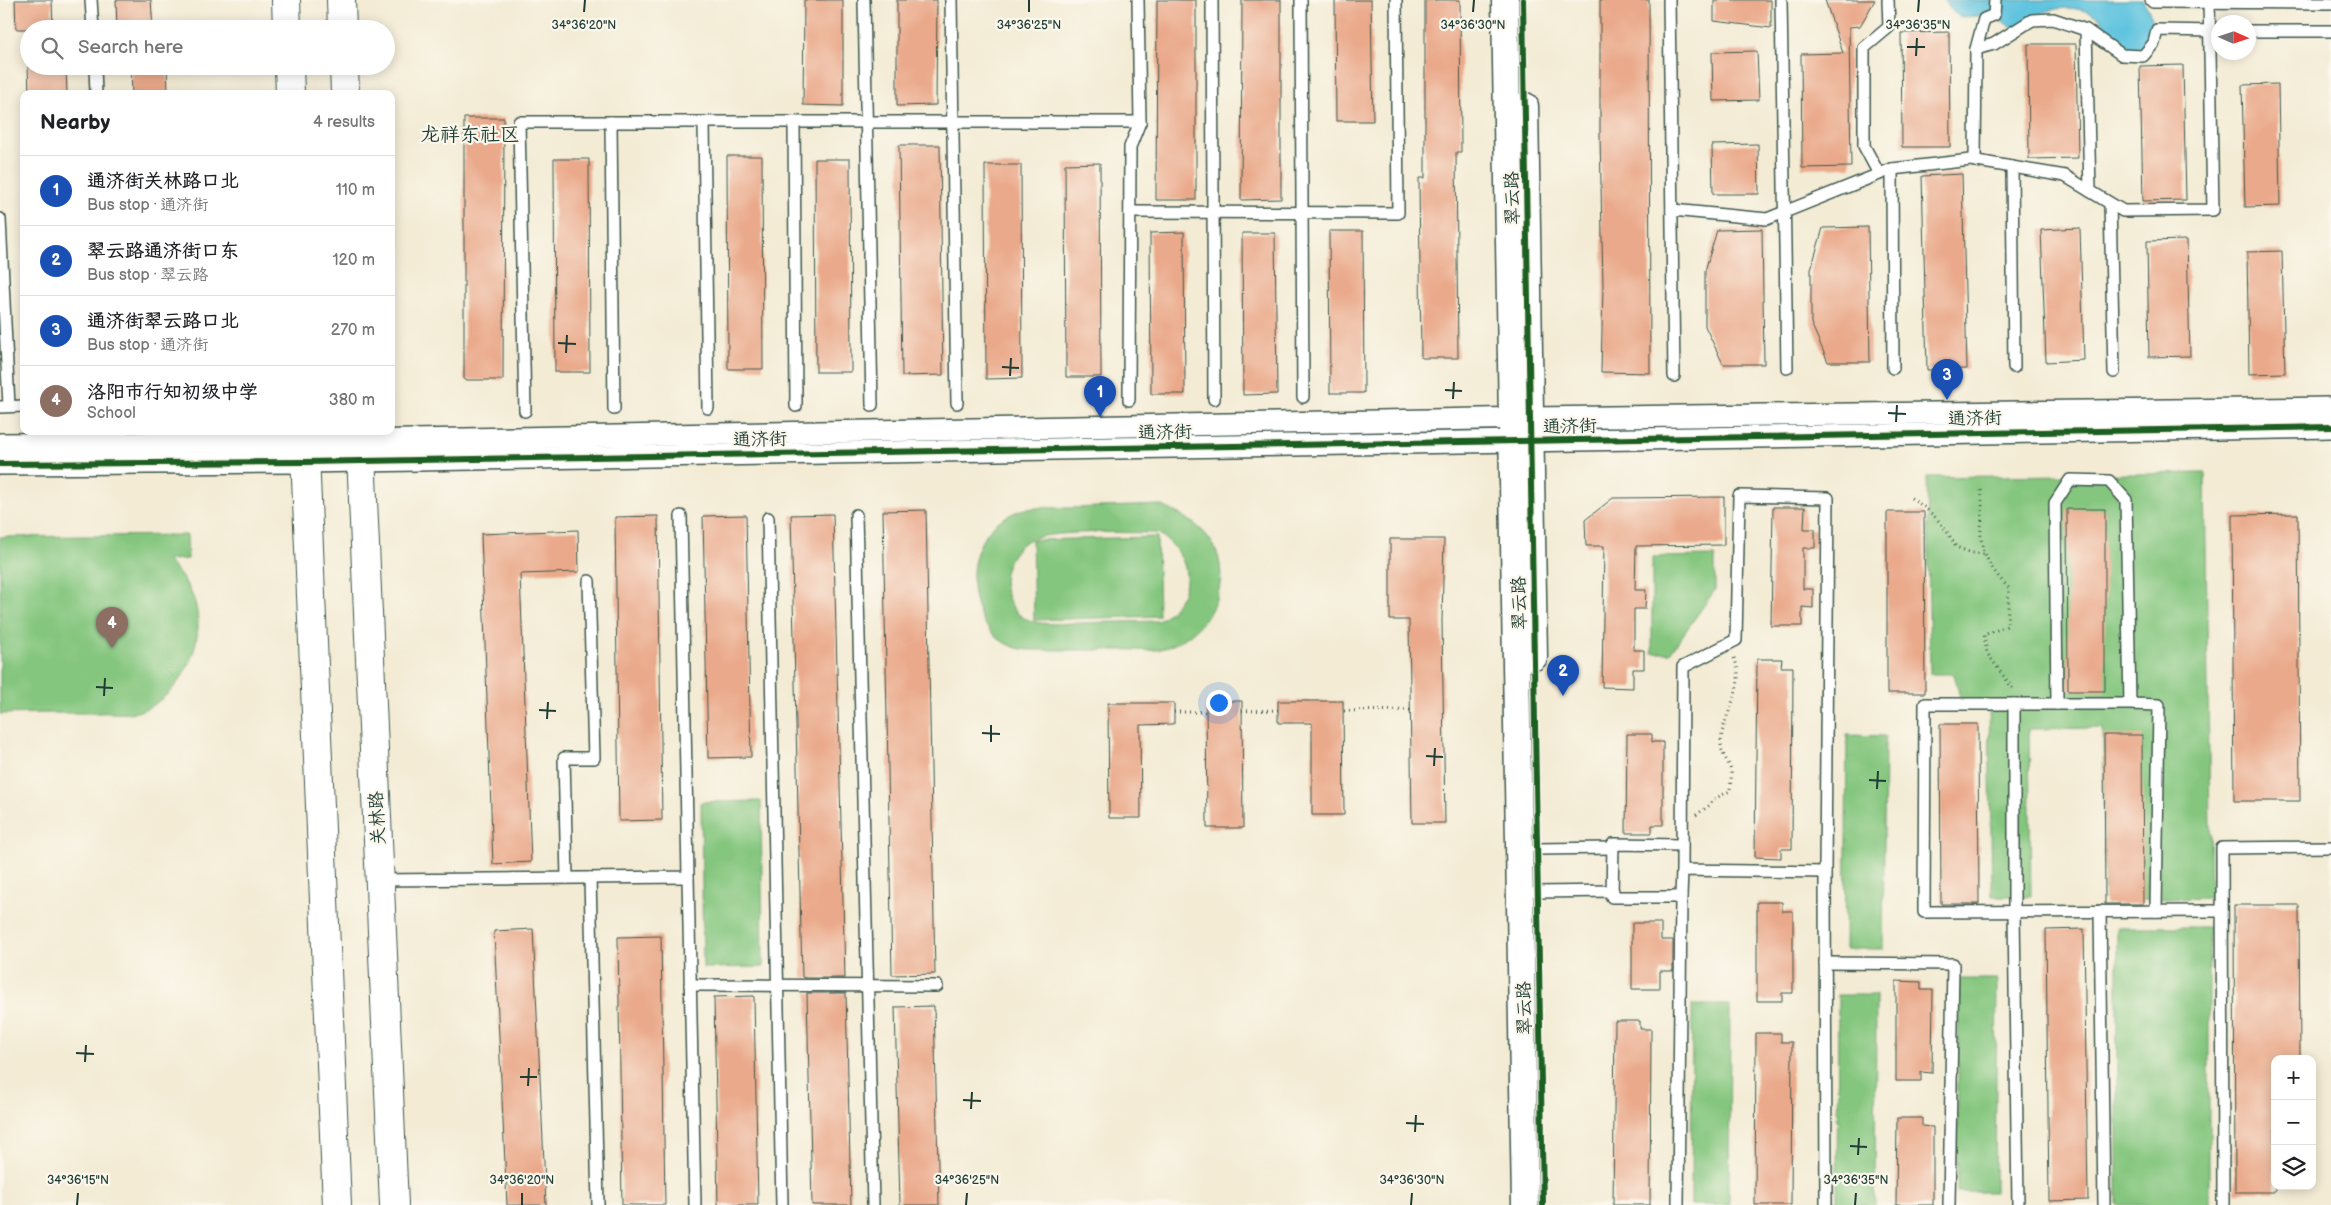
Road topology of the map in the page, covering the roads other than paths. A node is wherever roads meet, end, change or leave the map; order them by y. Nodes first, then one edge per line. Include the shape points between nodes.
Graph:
1 (91, 0) edge
2 (286, 0) edge
3 (341, 0) edge
4 (864, 0) edge
5 (951, 0) edge
6 (1138, 0) edge
7 (1212, 0) edge
8 (1301, 0) edge
9 (1396, 0) edge
10 (1505, 0) edge
11 (1523, 0) edge
12 (1669, 0) edge
13 (1781, 0) edge
14 (1888, 0) edge
15 (1995, 0) edge
16 (2152, 0) edge
17 (2209, 1) edge
18 (2331, 3) edge
19 (2211, 15) edge
20 (92, 20) edge
21 (287, 20) edge
22 (342, 20) edge
23 (2086, 30) junction
24 (2211, 31) edge
25 (2256, 31) edge
26 (2331, 31) edge
27 (1976, 49) junction
28 (2214, 60) edge
29 (95, 75) edge
30 (289, 75) edge
31 (344, 75) edge
32 (96, 90) edge
33 (290, 90) edge
34 (345, 90) edge
35 (611, 122) junction
36 (704, 122) junction
37 (794, 122) junction
38 (866, 122) junction
39 (952, 122) junction
40 (1140, 122) junction
41 (1975, 161) junction
42 (2012, 167) junction
43 (1892, 168) junction
44 (1879, 174) junction
45 (2090, 191) junction
46 (2110, 204) junction
47 (1672, 210) junction
48 (1130, 212) junction
49 (1214, 212) junction
50 (1302, 212) junction
51 (1784, 212) junction
52 (0, 219) edge
53 (2014, 367) dead end
54 (1787, 368) dead end
55 (1894, 368) dead end
56 (2114, 372) dead end
57 (1674, 376) dead end
58 (1303, 397) dead end
59 (1214, 399) dead end
60 (1129, 400) dead end
61 (957, 404) dead end
62 (872, 405) dead end
63 (20, 406) edge
64 (796, 406) dead end
65 (4, 407) edge
66 (708, 408) dead end
67 (2331, 408) edge
68 (614, 409) dead end
69 (525, 411) dead end
70 (2331, 427) edge
71 (1522, 430) junction
72 (0, 444) edge
73 (361, 444) edge
74 (305, 445) edge
75 (0, 464) edge
76 (856, 515) dead end
77 (681, 516) dead end
78 (768, 518) dead end
79 (588, 581) dead end
80 (2014, 704) junction
81 (2057, 704) junction
82 (2130, 704) junction
83 (1682, 844) junction
84 (2331, 847) edge
85 (1613, 848) junction
86 (1537, 849) junction
87 (1682, 870) junction
88 (1826, 872) junction
89 (688, 877) junction
90 (566, 878) junction
91 (590, 878) junction
92 (380, 880) junction
93 (1537, 892) junction
94 (1612, 892) junction
95 (1681, 897) junction
96 (2156, 911) junction
97 (2222, 911) junction
98 (2014, 912) junction
99 (2100, 912) junction
100 (1826, 963) junction
101 (690, 985) junction
102 (778, 986) junction
103 (868, 986) junction
104 (937, 986) dead end
105 (337, 1205) edge
106 (394, 1205) edge
107 (598, 1205) edge
108 (695, 1205) edge
109 (782, 1205) edge
110 (873, 1205) edge
111 (1525, 1205) edge
112 (1543, 1205) edge
113 (1678, 1205) edge
114 (1826, 1205) edge
115 (1949, 1205) edge
116 (2018, 1205) edge
117 (2104, 1205) edge
118 (2223, 1205) edge

1 - 20 lane
2 - 21 main road
3 - 22 main road
4 - 38 lane
5 - 39 lane
6 - 40 lane
7 - 49 lane
8 - 50 lane
9 - 50 lane via 1398,212
10 - 71 street, 翠云路
11 - 71 street, 翠云路
12 - 47 lane
13 - 51 lane
14 - 44 lane via 1889,26 1864,48 1864,146
15 - 27 lane via 1994,14 1984,18
16 - 17 lane
17 - 18 lane
17 - 19 lane
23 - 24 lane via 2122,55 2143,56 2154,43 2157,30
23 - 27 lane via 2053,20 2032,20 1994,44
23 - 45 lane
25 - 26 lane
27 - 41 lane
28 - 46 lane via 2213,210 2123,211
29 - 32 lane
30 - 33 main road
31 - 34 main road
35 - 36 lane
35 - 68 lane
35 - 69 lane via 519,122
36 - 37 lane
36 - 66 lane
37 - 38 lane
37 - 64 lane
38 - 39 lane
38 - 62 lane
39 - 40 lane
39 - 61 lane
40 - 48 lane via 1130,147
41 - 42 lane
41 - 43 lane
42 - 45 lane via 2065,176
42 - 53 lane
43 - 44 lane
43 - 55 lane
44 - 51 lane
45 - 46 lane
46 - 56 lane
47 - 51 lane via 1766,219
47 - 57 lane
48 - 49 lane
48 - 60 lane
49 - 50 lane
49 - 59 lane
50 - 58 lane
51 - 54 lane
52 - 65 lane
63 - 65 lane
67 - 71 street, 通济街
70 - 71 street, 通济街
71 - 73 street, 通济街
71 - 86 street, 翠云路
71 - 111 street, 翠云路
72 - 74 street, 通济街
73 - 74 street, 通济街
73 - 92 main road, 关林路
74 - 75 street, 通济街
74 - 105 main road
76 - 103 lane
77 - 89 lane
78 - 102 lane
79 - 90 lane via 594,758 564,758
80 - 81 lane
80 - 98 lane
80 - 98 lane via 1924,704 1924,912
81 - 82 lane
81 - 82 lane via 2055,503 2070,480 2109,480 2126,500
82 - 96 lane via 2160,705
83 - 85 lane via 1613,844
83 - 87 lane
83 - 88 lane via 1683,667 1736,640 1739,496 1828,498
84 - 97 lane via 2222,848
85 - 86 lane
85 - 94 lane
86 - 93 street, 翠云路
87 - 88 lane
87 - 95 lane
88 - 100 lane
89 - 91 lane
89 - 101 lane
90 - 91 lane
90 - 92 lane
91 - 107 lane
92 - 106 main road, 关林路
93 - 94 lane
93 - 112 street, 翠云路
94 - 95 lane via 1612,897
95 - 113 lane
96 - 97 lane
96 - 99 lane
97 - 118 lane
98 - 99 lane
98 - 116 lane
99 - 117 lane
100 - 114 lane
100 - 115 lane via 1952,964
101 - 102 lane
101 - 108 lane
102 - 103 lane
102 - 109 lane
103 - 104 lane
103 - 110 lane

